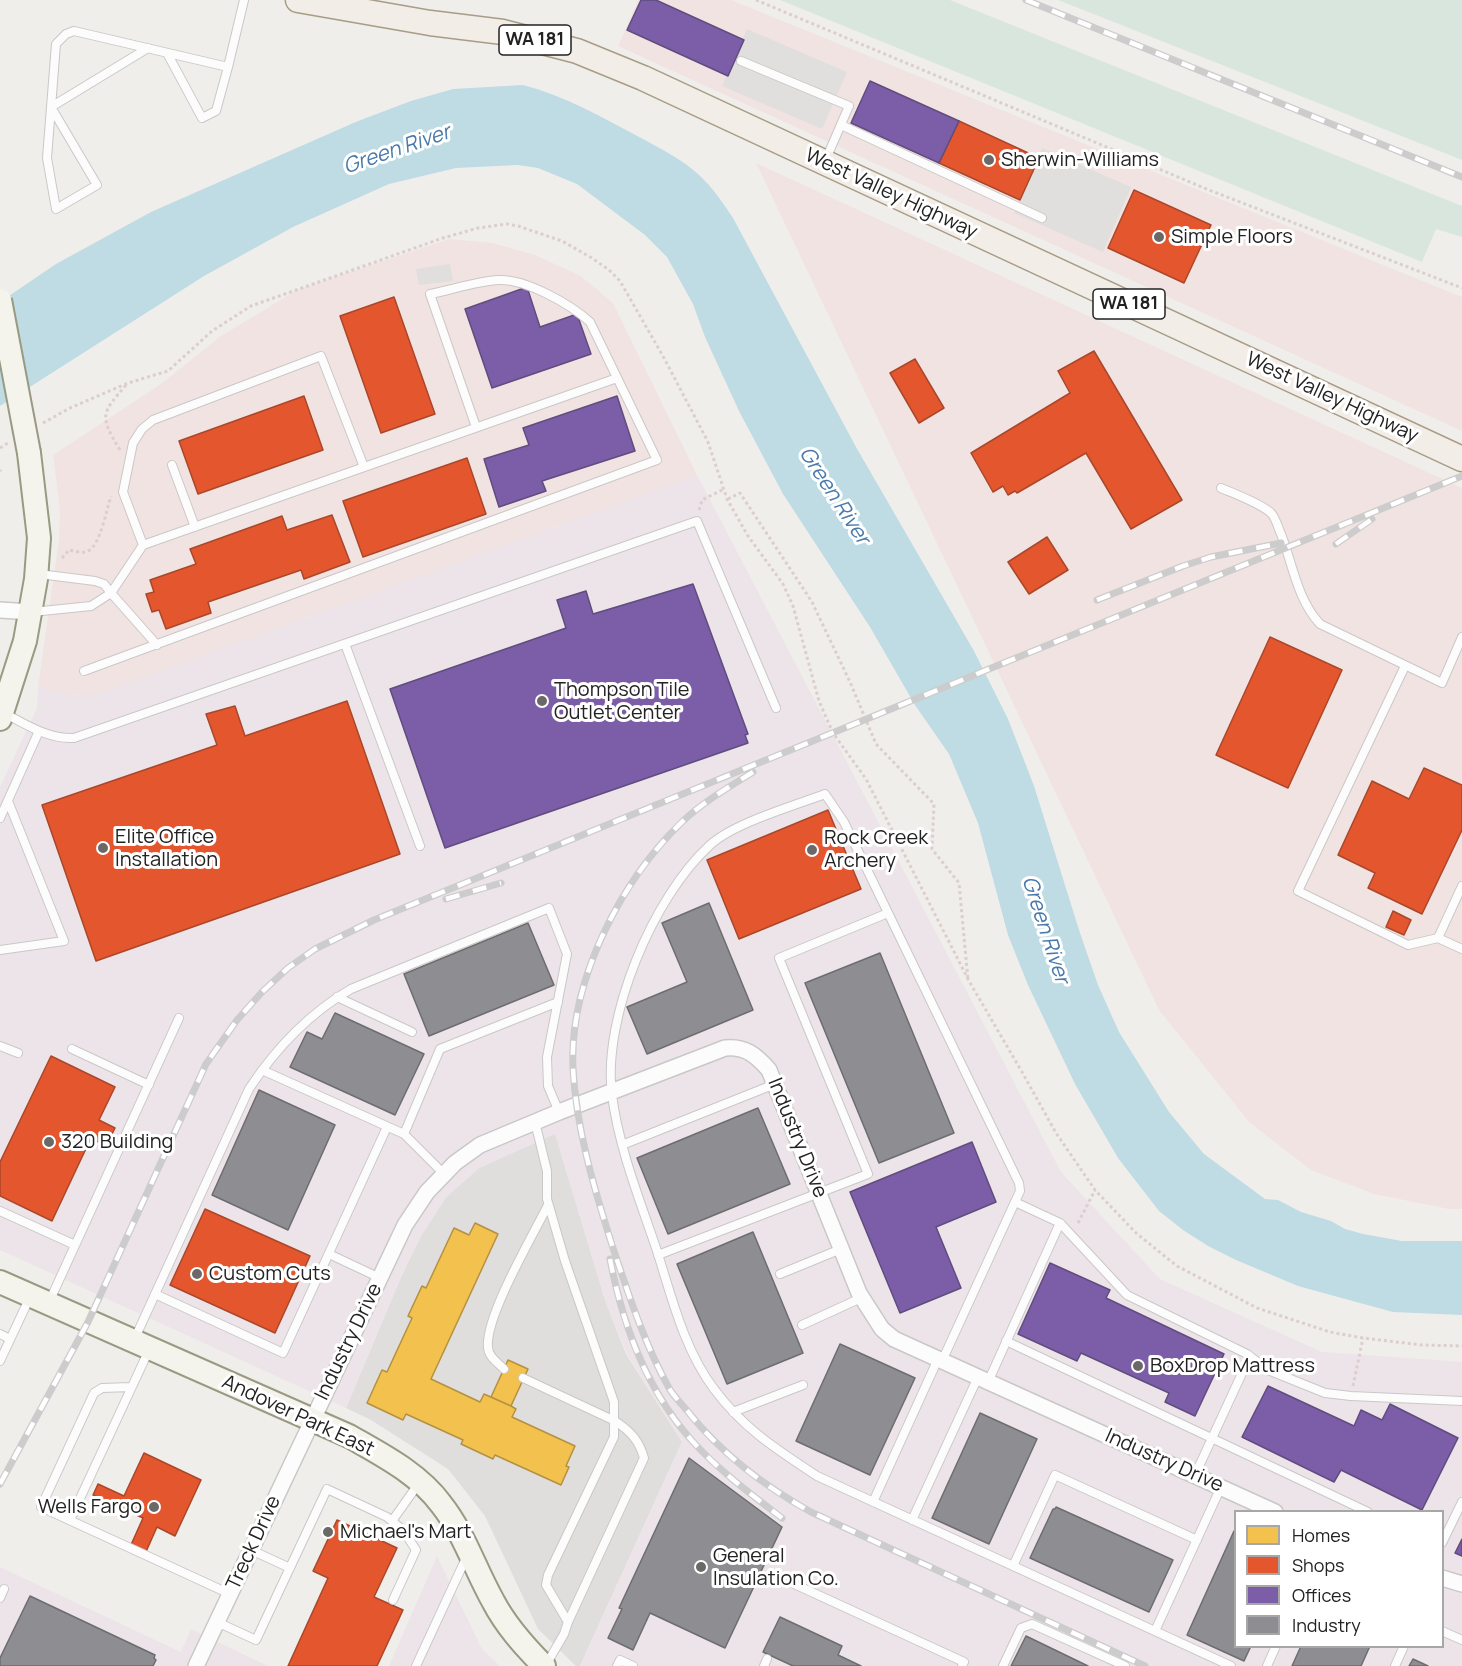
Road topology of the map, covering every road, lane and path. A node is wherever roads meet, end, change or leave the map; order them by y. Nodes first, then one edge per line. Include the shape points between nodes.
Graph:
1 (244, 0) edge
2 (298, 0) edge
3 (756, 0) edge
4 (148, 48) junction
5 (167, 53) junction
6 (741, 61) dead end
7 (228, 67) junction
8 (51, 107) junction
9 (841, 125) junction
10 (825, 163) junction
11 (1042, 218) dead end
12 (1462, 288) edge
13 (0, 300) edge
14 (617, 378) junction
15 (128, 383) dead end
16 (476, 427) junction
17 (123, 456) dead end
18 (1462, 459) edge
19 (172, 465) dead end
20 (364, 467) junction
21 (113, 487) dead end
22 (1221, 488) dead end
23 (724, 489) dead end
24 (727, 499) dead end
25 (697, 521) junction
26 (195, 527) junction
27 (143, 545) junction
28 (62, 558) dead end
29 (37, 574) junction
30 (111, 593) junction
31 (0, 609) edge
32 (31, 612) junction
33 (1462, 636) edge
34 (345, 644) junction
35 (157, 645) junction
36 (1405, 666) junction
37 (84, 671) dead end
38 (776, 708) dead end
39 (1, 716) edge
40 (39, 731) junction
41 (8, 801) junction
42 (0, 818) edge
43 (420, 846) dead end
44 (1462, 886) edge
45 (888, 913) junction
46 (1438, 938) junction
47 (1462, 949) edge
48 (0, 950) edge
49 (969, 981) dead end
50 (337, 997) junction
51 (558, 1002) junction
52 (179, 1018) dead end
53 (412, 1032) dead end
54 (0, 1046) edge
55 (72, 1049) dead end
56 (18, 1053) dead end
57 (262, 1070) junction
58 (775, 1084) junction
59 (149, 1085) junction
60 (611, 1092) junction
61 (559, 1112) junction
62 (535, 1122) junction
63 (387, 1126) junction
64 (404, 1134) junction
65 (622, 1145) junction
66 (444, 1174) junction
67 (1095, 1190) dead end
68 (819, 1194) junction
69 (1015, 1202) junction
70 (548, 1205) junction
71 (0, 1211) edge
72 (1060, 1223) junction
73 (1071, 1236) junction
74 (75, 1245) junction
75 (841, 1249) junction
76 (329, 1254) junction
77 (658, 1255) junction
78 (780, 1274) dead end
79 (380, 1278) junction
80 (0, 1282) edge
81 (155, 1294) junction
82 (861, 1298) junction
83 (39, 1300) junction
84 (802, 1325) dead end
85 (0, 1334) edge
86 (1363, 1338) dead end
87 (10, 1339) junction
88 (1006, 1341) junction
89 (141, 1345) junction
90 (1250, 1356) junction
91 (940, 1359) junction
92 (0, 1361) edge
93 (504, 1369) dead end
94 (523, 1378) dead end
95 (983, 1379) junction
96 (803, 1385) dead end
97 (131, 1388) junction
98 (1351, 1396) junction
99 (1462, 1401) edge
100 (733, 1412) junction
101 (312, 1420) junction
102 (615, 1421) junction
103 (1212, 1440) junction
104 (1195, 1475) junction
105 (420, 1482) junction
106 (1221, 1487) junction
107 (873, 1502) junction
108 (1462, 1502) edge
109 (1271, 1510) edge
110 (1364, 1510) edge
111 (70, 1520) junction
112 (912, 1520) junction
113 (392, 1521) junction
114 (1197, 1540) junction
115 (1444, 1541) edge
116 (251, 1550) junction
117 (469, 1552) junction
118 (1013, 1566) junction
119 (290, 1568) junction
120 (1444, 1578) edge
121 (792, 1583) dead end
122 (1462, 1584) edge
123 (4, 1589) dead end
124 (230, 1594) junction
125 (0, 1598) edge
126 (393, 1600) dead end
127 (217, 1622) junction
128 (568, 1622) junction
129 (1155, 1631) junction
130 (1444, 1631) edge
131 (1462, 1640) edge
132 (1276, 1648) edge
133 (1404, 1648) edge
134 (196, 1666) edge
135 (416, 1666) edge
136 (544, 1666) edge
137 (616, 1666) edge
138 (633, 1666) edge
139 (962, 1666) edge
140 (1003, 1666) edge
141 (1125, 1666) edge
142 (1231, 1666) edge
143 (1267, 1666) edge
144 (1395, 1666) edge

1 - 7 lane
2 - 10 main road, West Valley Highway / WA 181 via 503,32 577,51
3 - 12 path via 1209,190
4 - 5 lane
4 - 8 lane
4 - 8 lane via 74,31 66,34 56,44
5 - 7 lane
5 - 7 lane via 201,118 216,111
6 - 9 lane via 849,106
8 - 8 lane via 47,158 56,209 97,185
9 - 10 lane
9 - 11 lane
10 - 18 main road, West Valley Highway / WA 181
13 - 29 street, bridge via 29,453 39,538
14 - 16 lane
14 - 16 lane via 590,322 571,307 527,285 500,280 430,294
14 - 35 lane via 657,460
15 - 17 path via 107,407 105,416 107,429
16 - 20 lane
19 - 26 lane
20 - 26 lane
20 - 27 lane via 321,356 153,420 142,429 133,443 123,492
21 - 28 path via 93,548 87,552 69,550
22 - 36 lane via 1273,515 1297,585 1309,612 1320,624
23 - 25 path via 702,500
24 - 49 path via 740,492 812,602 876,744 934,804 932,849 959,884
25 - 34 lane
25 - 38 lane
26 - 27 lane
27 - 30 lane
29 - 30 lane via 96,581
29 - 32 street
30 - 32 lane via 91,606
30 - 35 lane
31 - 32 street
32 - 39 street
33 - 36 lane via 1442,683
34 - 40 lane via 74,738 61,739
34 - 43 lane
35 - 37 lane
36 - 46 lane via 1298,891 1407,945
39 - 40 lane
40 - 41 lane
41 - 42 lane
41 - 48 lane via 64,940
44 - 46 lane
45 - 60 lane via 844,822 825,794 726,832 687,870 657,914 640,949 615,1032
45 - 68 lane via 778,958 868,1174
45 - 69 lane via 1019,1183
46 - 47 lane
50 - 51 lane via 373,978 549,908 567,954
50 - 53 lane
50 - 57 lane via 298,1028
51 - 61 lane via 548,1057 548,1086
51 - 64 lane via 440,1049
52 - 59 lane
54 - 56 lane
55 - 59 lane
57 - 63 lane
57 - 81 lane via 249,1089
58 - 60 street, Industry Drive via 759,1058 738,1047 725,1048
58 - 65 lane
58 - 68 street, Industry Drive
59 - 74 lane
60 - 61 street, Industry Drive
60 - 65 lane
61 - 62 street, Industry Drive
62 - 66 street, Industry Drive via 480,1145
62 - 70 lane via 547,1171
63 - 64 lane
63 - 76 lane
64 - 66 lane
65 - 77 lane
66 - 79 street, Industry Drive via 405,1225
67 - 73 path
68 - 75 street, Industry Drive
68 - 77 lane
69 - 72 lane
69 - 91 lane
70 - 93 lane via 498,1304 488,1334 490,1355
70 - 102 lane via 614,1402
71 - 74 lane
72 - 73 lane
72 - 88 lane
73 - 90 lane via 1126,1295
74 - 83 lane
75 - 78 lane
75 - 82 street, Industry Drive
76 - 79 lane
76 - 81 lane via 284,1353
77 - 100 lane via 696,1360
79 - 101 street, Industry Drive
80 - 83 street, Andover Park East
81 - 89 lane
82 - 84 lane
82 - 91 street, Industry Drive via 882,1329 894,1339
83 - 87 lane
83 - 89 street, Andover Park East
85 - 87 lane
86 - 98 path
87 - 92 lane
88 - 95 lane
88 - 103 lane
89 - 97 lane
89 - 101 street, Andover Park East
90 - 98 lane via 1268,1370 1325,1393
90 - 103 lane
91 - 95 street, Industry Drive
91 - 107 lane
94 - 102 lane
95 - 104 street, Industry Drive
95 - 112 lane
96 - 100 lane
97 - 111 lane
97 - 111 lane via 102,1388 94,1393 42,1507
98 - 99 lane
100 - 107 lane via 758,1436 817,1476
101 - 105 street, Andover Park East via 388,1458
101 - 116 street, Treck Drive
102 - 128 lane via 614,1437 548,1575 546,1585
102 - 128 lane via 629,1430 641,1446 644,1458
103 - 104 lane
103 - 110 lane
104 - 106 street, Industry Drive
105 - 113 lane
105 - 117 street, Andover Park East via 454,1522
106 - 109 street, Industry Drive
106 - 114 lane
107 - 112 lane
108 - 115 lane
111 - 124 lane
112 - 118 lane
113 - 119 lane via 327,1489
113 - 126 lane via 416,1550
114 - 118 lane via 1055,1475
114 - 129 lane
116 - 119 lane
116 - 124 street, Treck Drive
117 - 135 lane
117 - 136 street, Andover Park East via 515,1636
118 - 129 lane
119 - 127 lane via 256,1640
120 - 122 street
121 - 139 lane via 964,1662
123 - 125 lane
124 - 127 street, Treck Drive
127 - 134 street, Treck Drive
128 - 136 lane
129 - 142 lane
130 - 131 lane
132 - 143 lane
133 - 144 lane
137 - 138 lane via 620,1660
140 - 141 lane via 1021,1628 1032,1624

